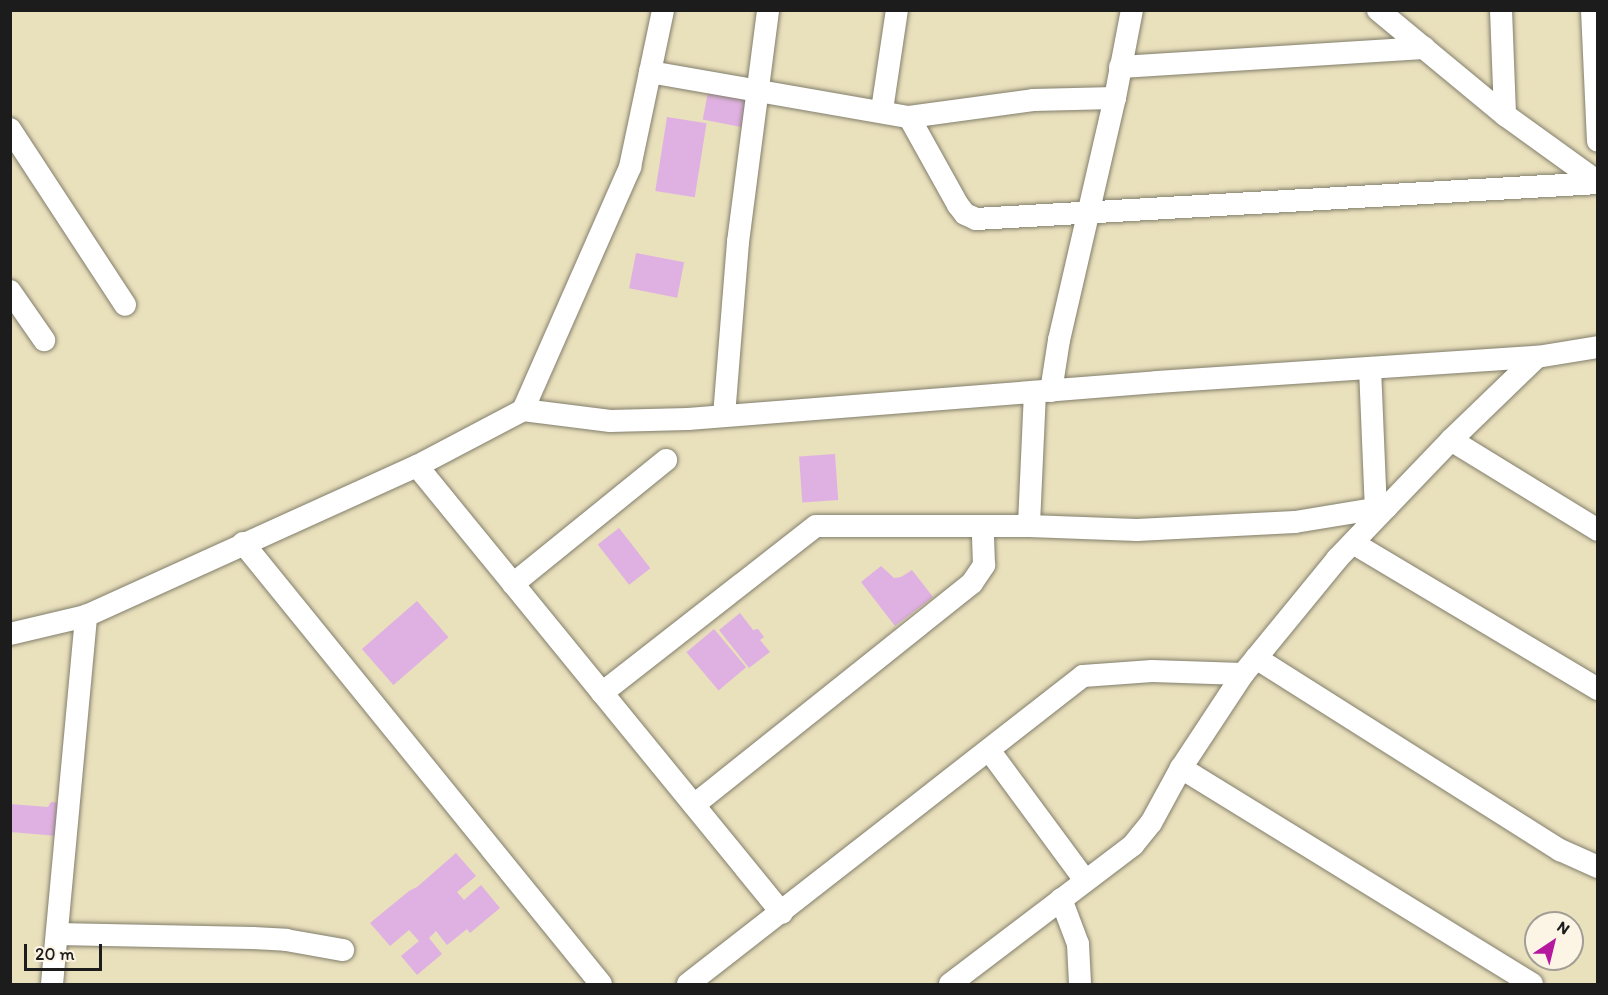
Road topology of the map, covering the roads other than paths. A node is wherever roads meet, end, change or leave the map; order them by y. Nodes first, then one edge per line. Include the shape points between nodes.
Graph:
1 (663, 10) edge
2 (768, 10) edge
3 (897, 10) edge
4 (1132, 10) edge
5 (1501, 10) edge
6 (1592, 10) edge
7 (1389, 14) edge
8 (1424, 48) junction
9 (1120, 67) junction
10 (650, 72) junction
11 (757, 90) junction
12 (1115, 98) junction
13 (882, 110) junction
14 (1505, 115) junction
15 (909, 117) junction
16 (10, 129) edge
17 (1598, 141) edge
18 (1598, 182) edge
19 (1088, 211) junction
20 (10, 291) edge
21 (125, 305) dead end
22 (44, 340) dead end
23 (1596, 349) edge
24 (1537, 357) junction
25 (1370, 368) junction
26 (1043, 391) junction
27 (523, 410) junction
28 (724, 416) junction
29 (1451, 440) junction
30 (666, 460) dead end
31 (417, 466) junction
32 (1382, 508) junction
33 (1029, 526) junction
34 (983, 527) junction
35 (1598, 530) edge
36 (243, 543) junction
37 (1353, 543) junction
38 (513, 584) junction
39 (86, 616) junction
40 (10, 634) edge
41 (1250, 666) junction
42 (1598, 689) edge
43 (602, 693) junction
44 (988, 750) junction
45 (1181, 768) junction
46 (694, 805) junction
47 (1598, 867) edge
48 (1085, 880) junction
49 (1061, 899) junction
50 (782, 913) junction
51 (57, 934) junction
52 (343, 950) dead end
53 (707, 977) edge
54 (52, 984) edge
55 (602, 984) edge
56 (688, 984) edge
57 (950, 984) edge
58 (1080, 984) edge
59 (1532, 984) edge

1 - 10 street
2 - 11 street
3 - 13 street
4 - 9 street
5 - 14 street
6 - 17 street
7 - 8 street
8 - 9 street
8 - 14 street
9 - 12 street
10 - 11 street
10 - 27 street via 630,167
11 - 13 street
11 - 28 street via 738,242
12 - 15 street via 1033,100
12 - 19 street
13 - 15 street
14 - 18 street
15 - 19 street via 965,214 976,219
16 - 21 street
18 - 19 street
19 - 26 street via 1059,340
20 - 22 street
23 - 24 street
24 - 25 street
24 - 29 street
25 - 26 street
25 - 32 street
26 - 28 street
26 - 33 street
27 - 28 street via 610,421
27 - 31 street
29 - 32 street
29 - 35 street
30 - 38 street
31 - 36 street
31 - 38 street
32 - 33 street via 1295,522 1137,531
32 - 37 street
33 - 34 street
34 - 43 street via 816,526
34 - 46 street via 984,565 972,583
36 - 39 street
36 - 55 street
37 - 41 street
37 - 42 street
38 - 43 street
39 - 40 street
39 - 51 street
41 - 44 street via 1083,676
41 - 45 street
41 - 47 street via 1560,850
43 - 46 street
44 - 48 street
44 - 50 street
45 - 48 street via 1151,823 1133,845
45 - 59 street
46 - 50 street
48 - 49 street
49 - 57 street
49 - 58 street via 1078,944
50 - 53 street
51 - 52 street via 253,938
51 - 54 street
53 - 56 street

